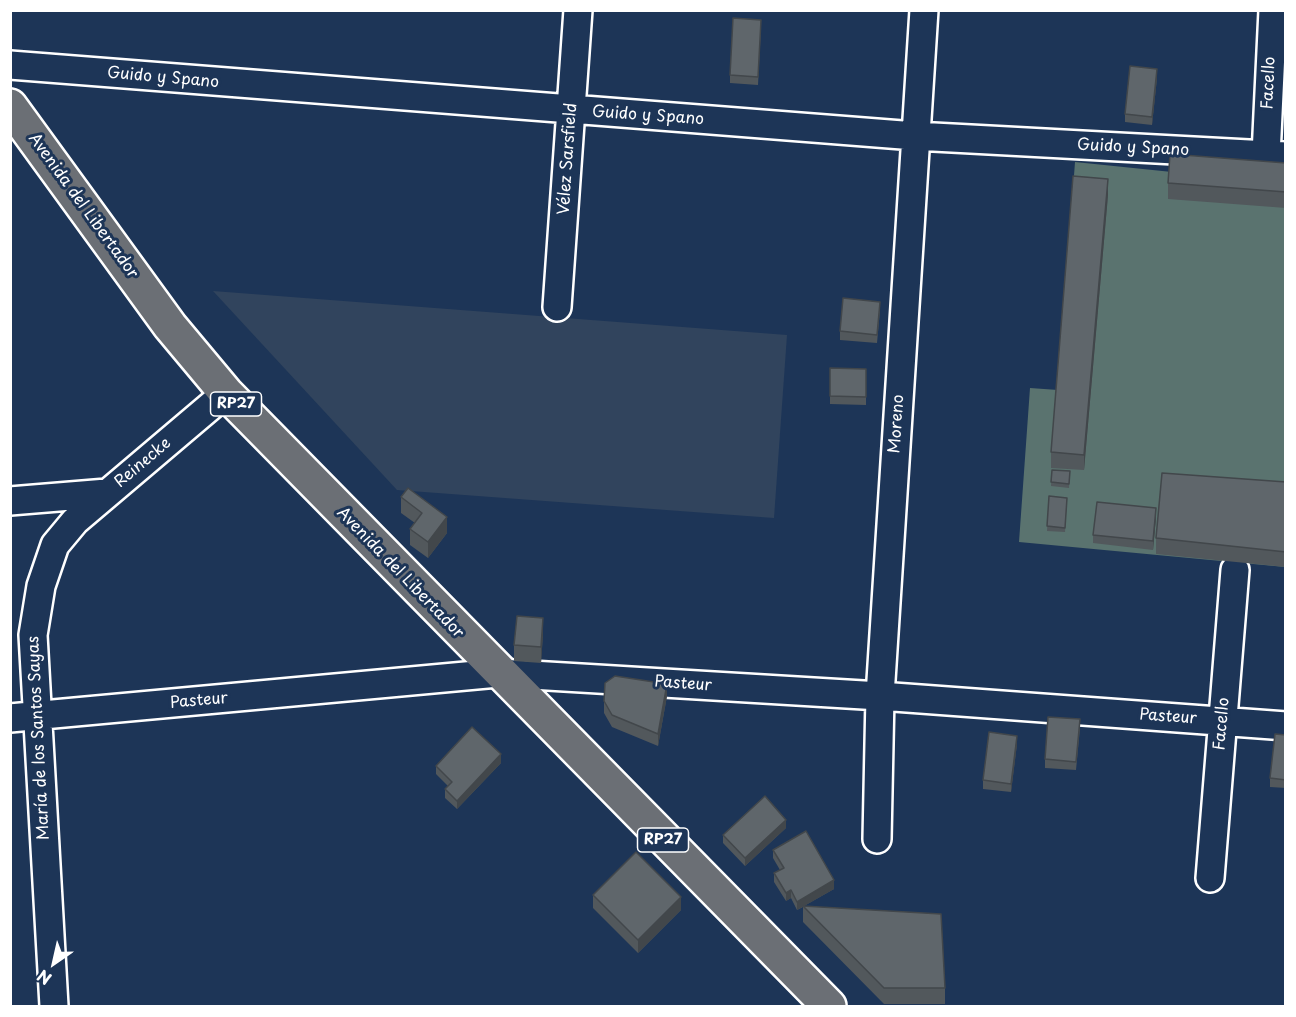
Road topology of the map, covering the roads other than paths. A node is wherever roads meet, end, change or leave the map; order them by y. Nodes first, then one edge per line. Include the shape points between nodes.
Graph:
1 (578, 10) edge
2 (924, 10) edge
3 (1273, 10) edge
4 (10, 65) edge
5 (10, 106) edge
6 (572, 110) junction
7 (915, 136) junction
8 (1276, 155) edge
9 (557, 307) dead end
10 (226, 393) junction
11 (107, 493) junction
12 (10, 501) edge
13 (1235, 570) edge
14 (498, 673) junction
15 (880, 696) junction
16 (23, 717) edge
17 (1222, 721) junction
18 (1286, 726) edge
19 (878, 839) dead end
20 (1210, 878) dead end
21 (54, 1006) edge
22 (829, 1006) edge

1 - 6 street, Vélez Sarsfield
2 - 7 street, Moreno
3 - 8 street, Facello
4 - 6 street, Guido y Spano
5 - 10 main road, Avenida del Libertador / RP27 via 170,326
6 - 7 street, Guido y Spano
6 - 9 street, Vélez Sarsfield
7 - 8 street, Guido y Spano
7 - 15 street, Moreno
10 - 11 street, Reinecke
10 - 14 main road, Avenida del Libertador / RP27
11 - 12 street, Reinecke
11 - 16 street, María de los Santos Sayas via 55,545 41,586
13 - 17 street, Facello
14 - 15 street, Pasteur
14 - 16 street, Pasteur
14 - 22 main road, Avenida del Libertador / RP27
15 - 17 street, Pasteur
15 - 19 street, Moreno
16 - 21 street, María de los Santos Sayas
17 - 18 street, Pasteur
17 - 20 street, Facello

